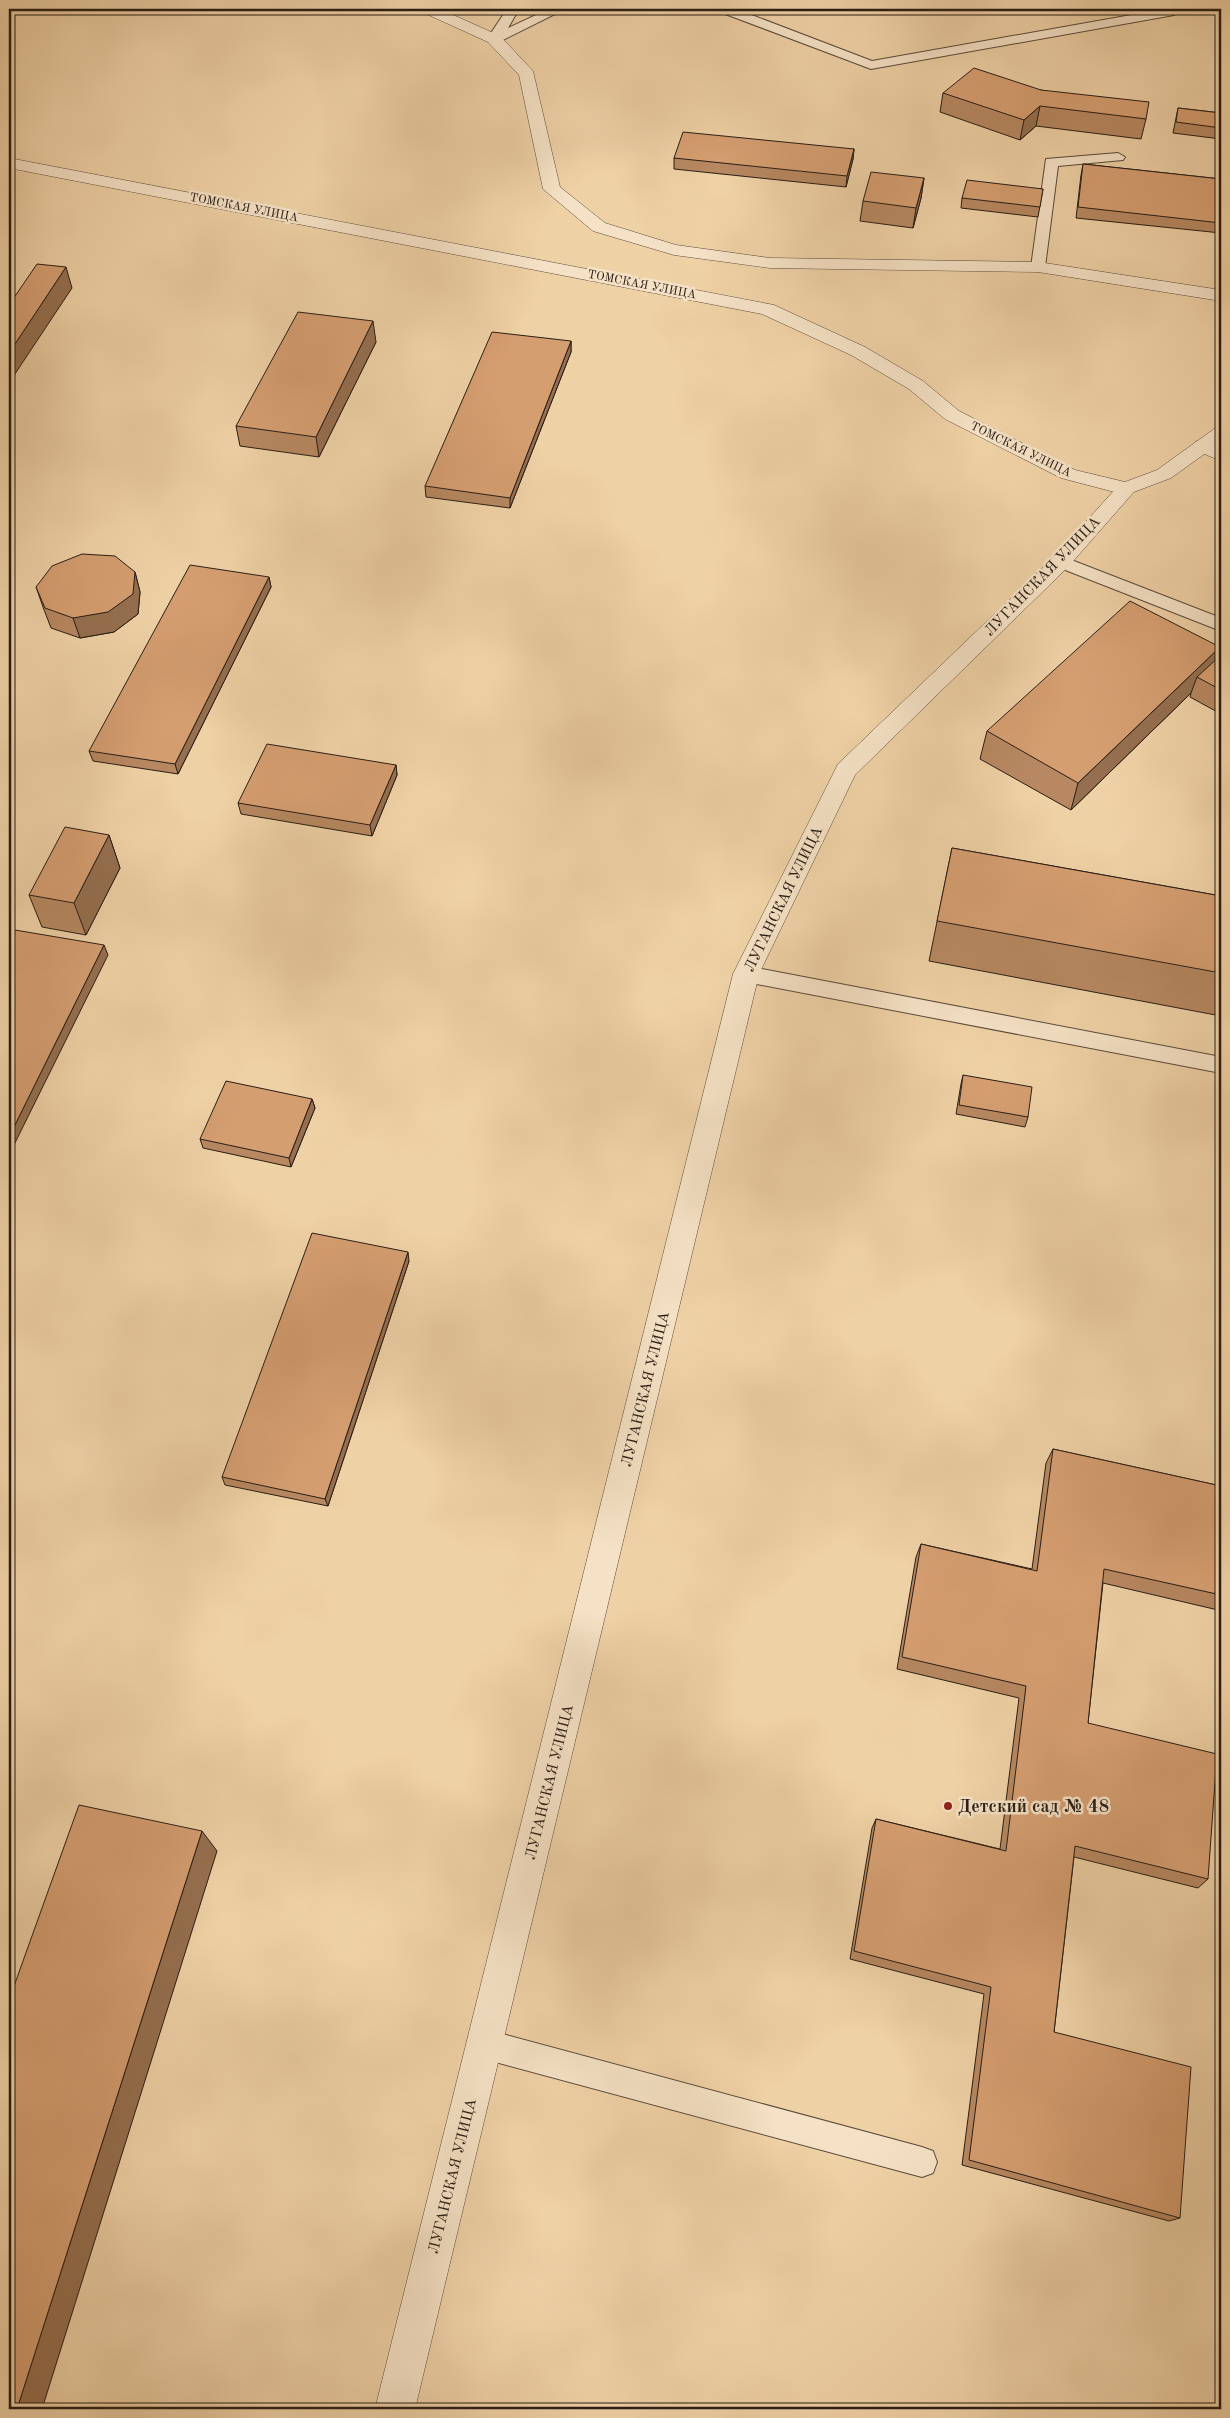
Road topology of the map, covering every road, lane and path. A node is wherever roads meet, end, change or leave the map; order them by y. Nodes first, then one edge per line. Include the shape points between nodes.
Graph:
1 (428, 9) edge
2 (514, 9) edge
3 (559, 9) edge
4 (725, 9) edge
5 (1172, 9) edge
6 (494, 39) junction
7 (1118, 157) dead end
8 (9, 163) edge
9 (1038, 267) junction
10 (1221, 296) edge
11 (1221, 433) edge
12 (1202, 446) junction
13 (1221, 455) edge
14 (1126, 489) junction
15 (1061, 562) junction
16 (1221, 625) edge
17 (746, 974) junction
18 (1221, 1064) edge
19 (484, 2044) junction
20 (922, 2162) dead end
21 (395, 2409) edge

1 - 6 street
2 - 6 lane
3 - 6 lane
4 - 5 lane via 871,65 1174,11
6 - 9 street via 527,74 552,189 599,227 674,250 770,263
7 - 9 lane via 1051,162
8 - 14 street, ТОМСКАЯ УЛИЦА via 768,309 858,351 916,385 952,415 1022,452 1068,474
9 - 10 street
11 - 12 street
12 - 13 street
12 - 14 street via 1164,474
14 - 15 street, ЛУГАНСКАЯ УЛИЦА
15 - 16 lane
15 - 17 street, ЛУГАНСКАЯ УЛИЦА via 846,770
17 - 18 lane
17 - 19 street, ЛУГАНСКАЯ УЛИЦА
19 - 20 lane
19 - 21 street, ЛУГАНСКАЯ УЛИЦА

